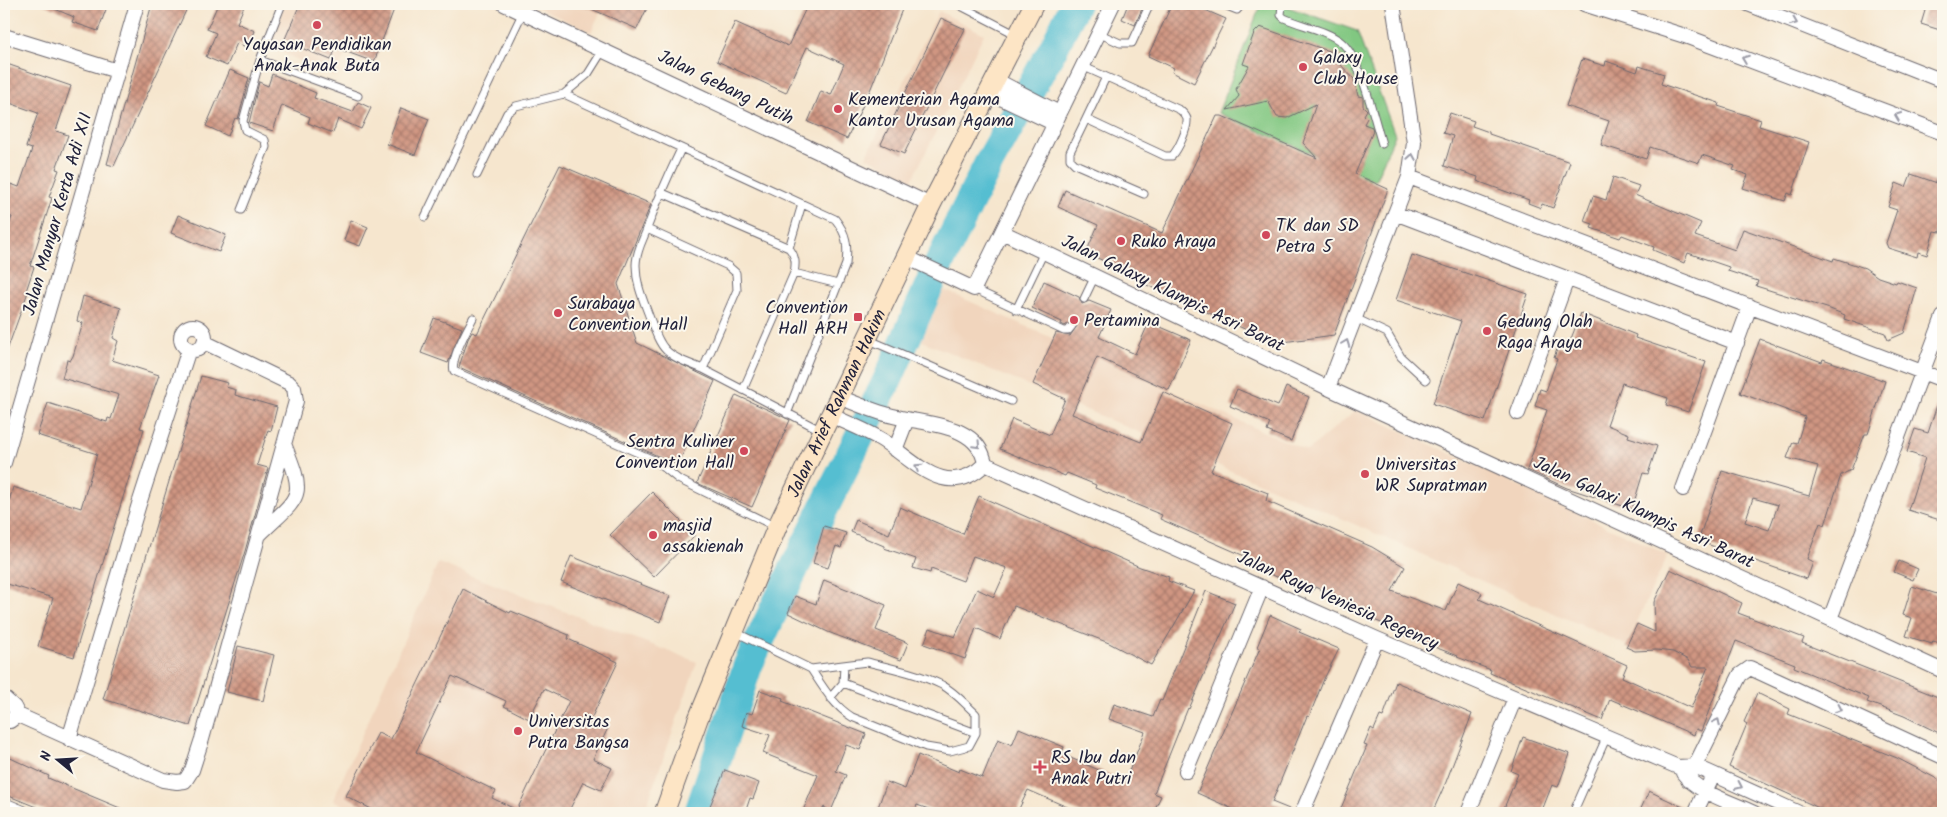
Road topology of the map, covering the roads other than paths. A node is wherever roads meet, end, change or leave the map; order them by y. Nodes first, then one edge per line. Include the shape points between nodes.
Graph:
1 (137, 4) edge
2 (282, 4) edge
3 (504, 4) edge
4 (957, 4) edge
5 (1034, 4) edge
6 (1113, 4) edge
7 (1150, 4) edge
8 (1222, 4) edge
9 (1242, 4) edge
10 (1282, 4) edge
11 (1393, 4) edge
12 (1584, 4) edge
13 (1748, 4) edge
14 (522, 12) junction
15 (1098, 33) junction
16 (1016, 35) junction
17 (4, 36) edge
18 (603, 49) junction
19 (260, 60) junction
20 (1082, 66) junction
21 (117, 71) junction
22 (1106, 76) junction
23 (1943, 81) edge
24 (991, 85) junction
25 (564, 94) junction
26 (358, 96) dead end
27 (1056, 118) junction
28 (1086, 119) junction
29 (1943, 133) edge
30 (1382, 144) dead end
31 (681, 149) junction
32 (477, 175) dead end
33 (1409, 177) junction
34 (660, 192) junction
35 (1144, 194) dead end
36 (802, 204) junction
37 (931, 205) junction
38 (241, 210) dead end
39 (1395, 213) junction
40 (425, 217) dead end
41 (648, 228) junction
42 (1002, 232) junction
43 (789, 248) junction
44 (1044, 252) junction
45 (912, 261) junction
46 (794, 273) junction
47 (1095, 276) junction
48 (1567, 279) junction
49 (838, 284) junction
50 (974, 290) junction
51 (1084, 299) dead end
52 (1750, 306) junction
53 (1016, 310) junction
54 (1943, 317) edge
55 (473, 318) dead end
56 (1356, 318) junction
57 (1072, 326) dead end
58 (867, 338) junction
59 (204, 342) junction
60 (1737, 343) junction
61 (189, 349) junction
62 (703, 369) junction
63 (1923, 373) junction
64 (1426, 380) dead end
65 (1943, 380) edge
66 (1328, 388) junction
67 (743, 390) junction
68 (839, 397) junction
69 (1011, 401) dead end
70 (1518, 413) dead end
71 (787, 414) junction
72 (908, 419) junction
73 (826, 423) junction
74 (284, 444) junction
75 (895, 450) junction
76 (4, 463) edge
77 (984, 464) junction
78 (1683, 489) dead end
79 (777, 527) junction
80 (258, 535) junction
81 (1262, 587) junction
82 (1830, 619) junction
83 (733, 631) junction
84 (1377, 639) junction
85 (844, 666) junction
86 (811, 669) junction
87 (1943, 671) edge
88 (843, 683) junction
89 (4, 698) edge
90 (830, 698) junction
91 (1515, 698) junction
92 (18, 715) junction
93 (4, 720) edge
94 (976, 733) junction
95 (1607, 736) junction
96 (69, 739) junction
97 (1943, 757) edge
98 (1678, 766) junction
99 (1695, 766) junction
100 (1186, 772) dead end
101 (1714, 774) junction
102 (1688, 780) junction
103 (1706, 790) junction
104 (4, 805) edge
105 (22, 813) edge
106 (664, 813) edge
107 (1302, 813) edge
108 (1468, 813) edge
109 (1573, 813) edge
110 (1695, 813) edge
111 (1754, 813) edge
112 (1799, 813) edge

1 - 21 street, Jalan Manyar Kerta Adi XII
2 - 19 lane
3 - 14 street, Jalan Gebang Putih
4 - 16 lane
5 - 16 main road, Jalan Arief Rahman Hakim
6 - 15 street
7 - 15 lane via 1132,43 1120,43
8 - 9 lane via 1237,10
10 - 30 lane via 1284,18 1341,42 1351,54 1365,86
33 -> 11 street via 1414,143
29 -> 12 street via 1685,36
13 -> 23 street
14 - 18 street, Jalan Gebang Putih
14 - 40 lane
15 - 20 street
16 - 24 main road, Jalan Arief Rahman Hakim
17 - 21 street
18 - 25 lane via 588,74
18 - 37 street, Jalan Gebang Putih
19 - 26 lane
19 - 38 lane via 243,126 265,140 266,147
20 - 22 lane
20 - 27 street
21 - 76 street, Jalan Manyar Kerta Adi XII
22 - 28 lane
22 - 28 lane via 1186,115 1187,121 1176,152 1166,156
24 - 27 street
24 - 37 main road, Jalan Arief Rahman Hakim
25 - 31 lane
25 - 32 lane via 516,106 507,113
27 - 42 street
28 - 35 lane via 1070,152 1070,159 1074,164
31 - 34 lane
31 - 36 lane
33 - 39 street
33 - 52 street
34 - 41 lane
34 - 43 lane
36 - 43 lane
36 - 49 lane via 835,219 844,230 848,243 846,264
37 - 45 main road, Jalan Arief Rahman Hakim
39 - 48 street
39 - 56 street
41 - 62 lane via 640,243 636,264 638,286 660,345 668,353
41 - 62 lane via 728,266 736,273 737,290
42 - 44 street, Jalan Galaxy Klampis Asri Barat
42 - 50 street
43 - 46 lane via 796,263
44 - 47 street, Jalan Galaxy Klampis Asri Barat
44 - 53 lane
45 - 50 street
45 - 58 main road, Jalan Arief Rahman Hakim
46 - 49 lane
46 - 67 lane
47 - 51 lane
47 - 66 street, Jalan Galaxy Klampis Asri Barat
48 - 60 street
48 - 70 street
49 - 71 lane
50 - 53 lane
52 - 60 street
52 - 63 street
53 - 57 lane via 1064,331
54 - 63 street
55 - 79 lane via 452,366 454,371 656,461 678,479
56 - 64 lane via 1387,333 1401,357
66 -> 56 street
58 - 68 main road, Jalan Arief Rahman Hakim
58 - 69 lane
59 - 61 street via 198,349
59 - 61 street via 201,329 188,327 181,338
59 - 74 street via 278,376 294,388 296,401
60 - 78 street
61 - 96 street
62 - 67 lane
63 - 65 street
63 - 82 street
66 - 82 street, Jalan Galaxi Klampis Asri Barat
67 - 71 lane
68 - 72 street
68 - 73 main road, Jalan Arief Rahman Hakim
71 - 73 lane
72 - 75 street
72 -> 77 street via 960,432 974,440 983,451
73 - 75 street via 854,427
73 - 79 main road, Jalan Arief Rahman Hakim
74 - 80 street
74 - 80 street via 297,476 298,492 294,501
77 -> 75 street via 974,475 944,478 928,474
77 - 81 street, Jalan Raya Veniesia Regency
79 - 83 main road, Jalan Arief Rahman Hakim
80 - 96 street via 202,738 185,781 163,780
81 - 84 street, Jalan Raya Veniesia Regency
81 - 100 street
82 - 87 street, Jalan Galaxi Klampis Asri Barat
83 - 86 lane
83 - 106 main road, Jalan Arief Rahman Hakim
84 - 91 street, Jalan Raya Veniesia Regency
84 - 107 street
85 - 86 lane
85 - 88 lane
85 - 94 lane via 866,662 943,686 976,714
86 - 90 lane
88 - 90 lane
88 - 94 lane
89 - 92 street
90 - 94 lane via 852,717 926,747 950,751 969,746
91 - 95 street, Jalan Raya Veniesia Regency
91 - 108 street
92 - 93 street via 10,721
92 - 96 street
95 - 98 street, Jalan Raya Veniesia Regency
95 - 109 lane
99 -> 97 street via 1740,675 1750,668
98 - 99 street, Jalan Raya Veniesia Regency
98 - 102 street
99 - 101 street, Jalan Raya Veniesia Regency
99 - 102 street
101 - 103 street
101 -> 112 street, Jalan Raya Veniesia Regency
102 - 103 street
103 - 110 street
103 - 111 street
104 - 105 street

